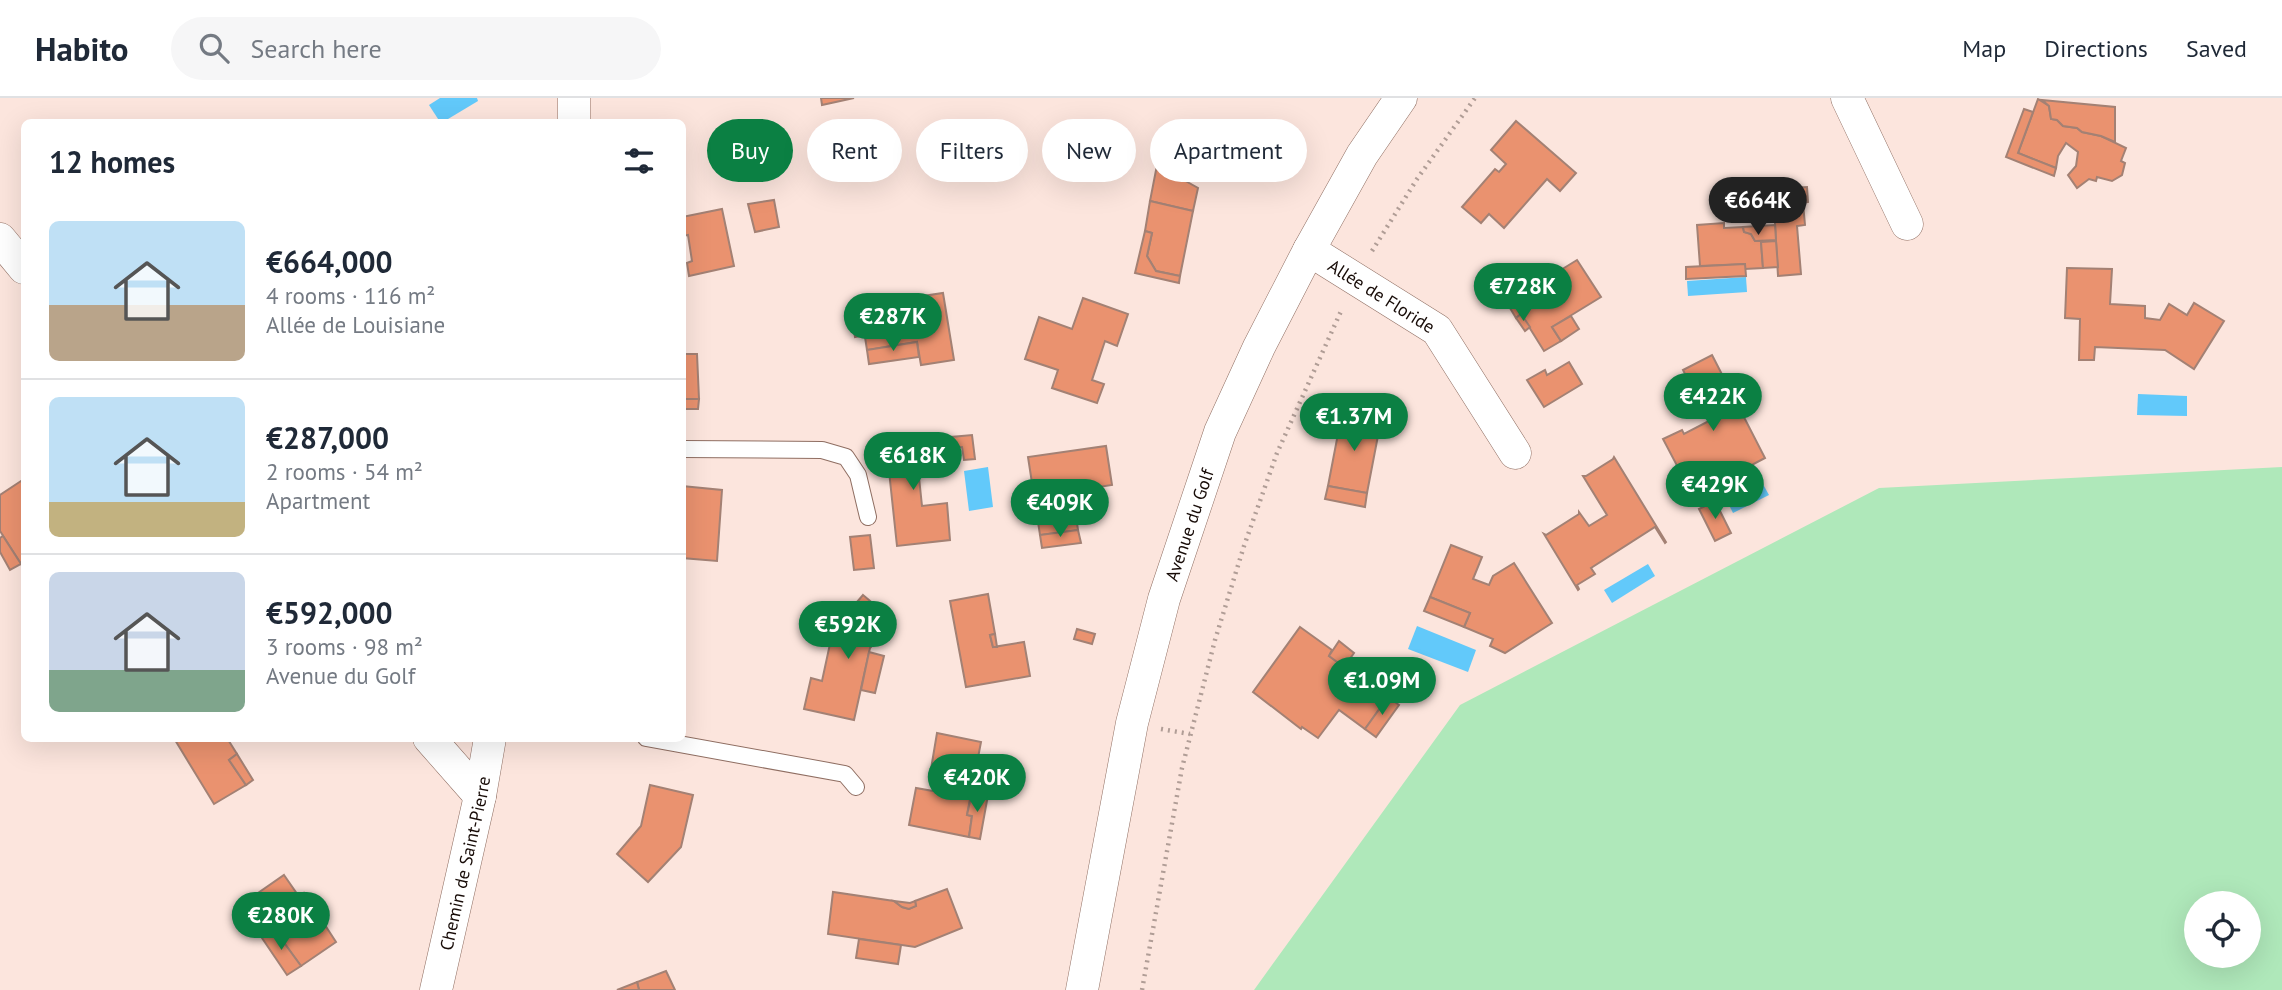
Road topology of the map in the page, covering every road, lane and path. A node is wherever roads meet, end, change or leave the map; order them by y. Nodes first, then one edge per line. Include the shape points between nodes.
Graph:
1 (574, 98) edge
2 (1401, 98) edge
3 (1475, 98) edge
4 (1847, 98) edge
5 (575, 119) edge
6 (1907, 224) dead end
7 (0, 239) edge
8 (1309, 250) junction
9 (21, 264) edge
10 (1355, 279) junction
11 (686, 449) edge
12 (1515, 453) dead end
13 (867, 517) dead end
14 (433, 742) edge
15 (489, 742) edge
16 (668, 742) edge
17 (856, 787) dead end
18 (480, 796) junction
19 (436, 990) edge
20 (1082, 990) edge
21 (1142, 990) edge

1 - 5 street
2 - 8 street, Avenue du Golf via 1362,155
3 - 10 path via 1417,179
4 - 6 street
7 - 9 street
8 - 10 street, Allée de Floride
8 - 20 street, Avenue du Golf via 1220,432 1164,599 1132,723
10 - 12 street, Allée de Floride via 1437,330
10 - 21 path via 1277,453 1215,640 1182,768
11 - 13 lane via 822,450 846,457 858,475
14 - 18 street
15 - 18 street, Chemin de Saint-Pierre
16 - 17 lane via 845,774
18 - 19 street, Chemin de Saint-Pierre

